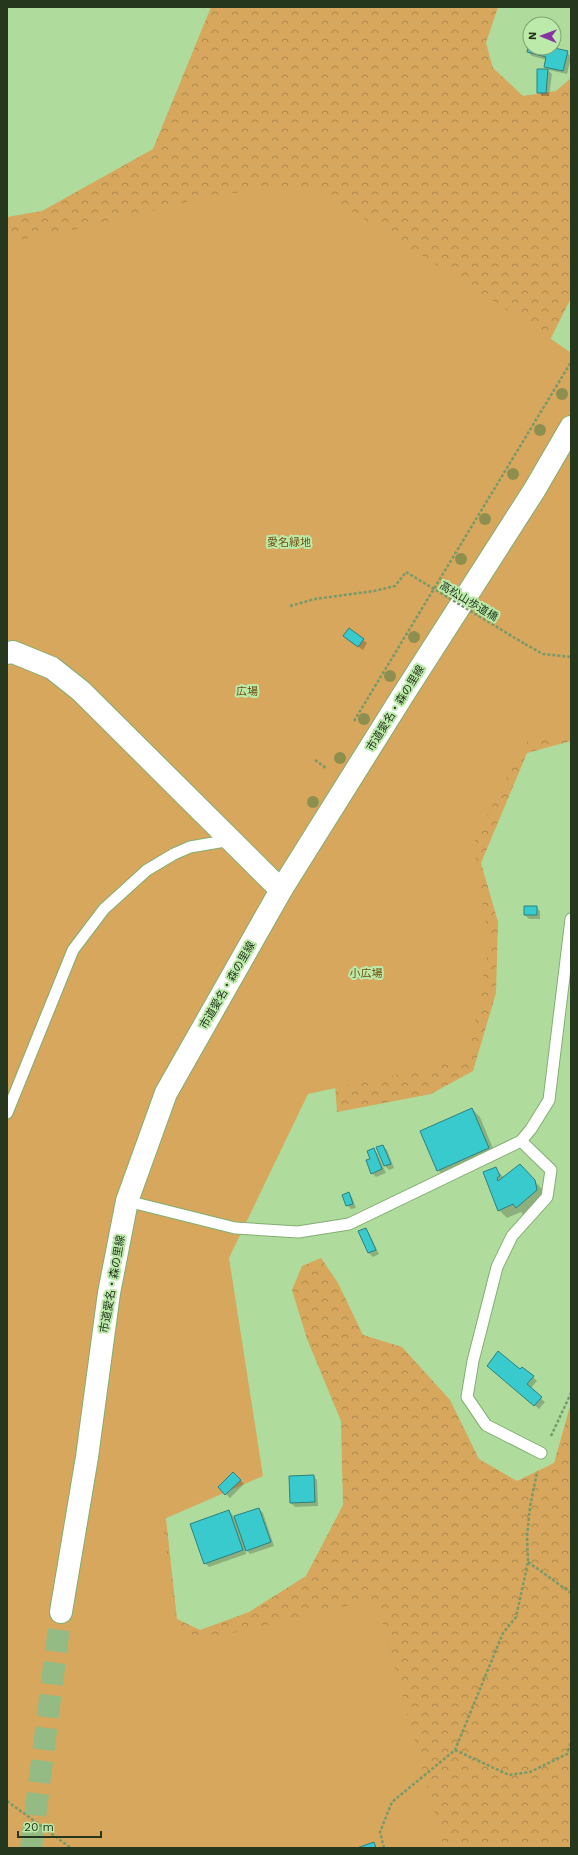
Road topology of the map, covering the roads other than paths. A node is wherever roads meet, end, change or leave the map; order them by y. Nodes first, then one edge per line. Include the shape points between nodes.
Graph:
1 (571, 427) edge
2 (7, 653) edge
3 (232, 840) junction
4 (281, 890) junction
5 (571, 919) edge
6 (7, 1113) edge
7 (521, 1141) junction
8 (127, 1201) junction
9 (541, 1453) road end
10 (61, 1612) tunnel mouth

1 - 4 street, 市道愛名・森の里線 via 535,489
2 - 3 street via 13,652 52,668 81,691
3 - 4 street
3 - 6 lane via 190,847 174,854 147,870 104,909 73,950
4 - 8 street, 市道愛名・森の里線 via 166,1093
5 - 7 lane via 550,1100
7 - 8 lane via 349,1224 305,1231 234,1228
7 - 9 lane via 551,1170 547,1197 512,1236 497,1267 473,1361 467,1397 486,1424
8 - 10 street, 市道愛名・森の里線 via 109,1293 87,1457

